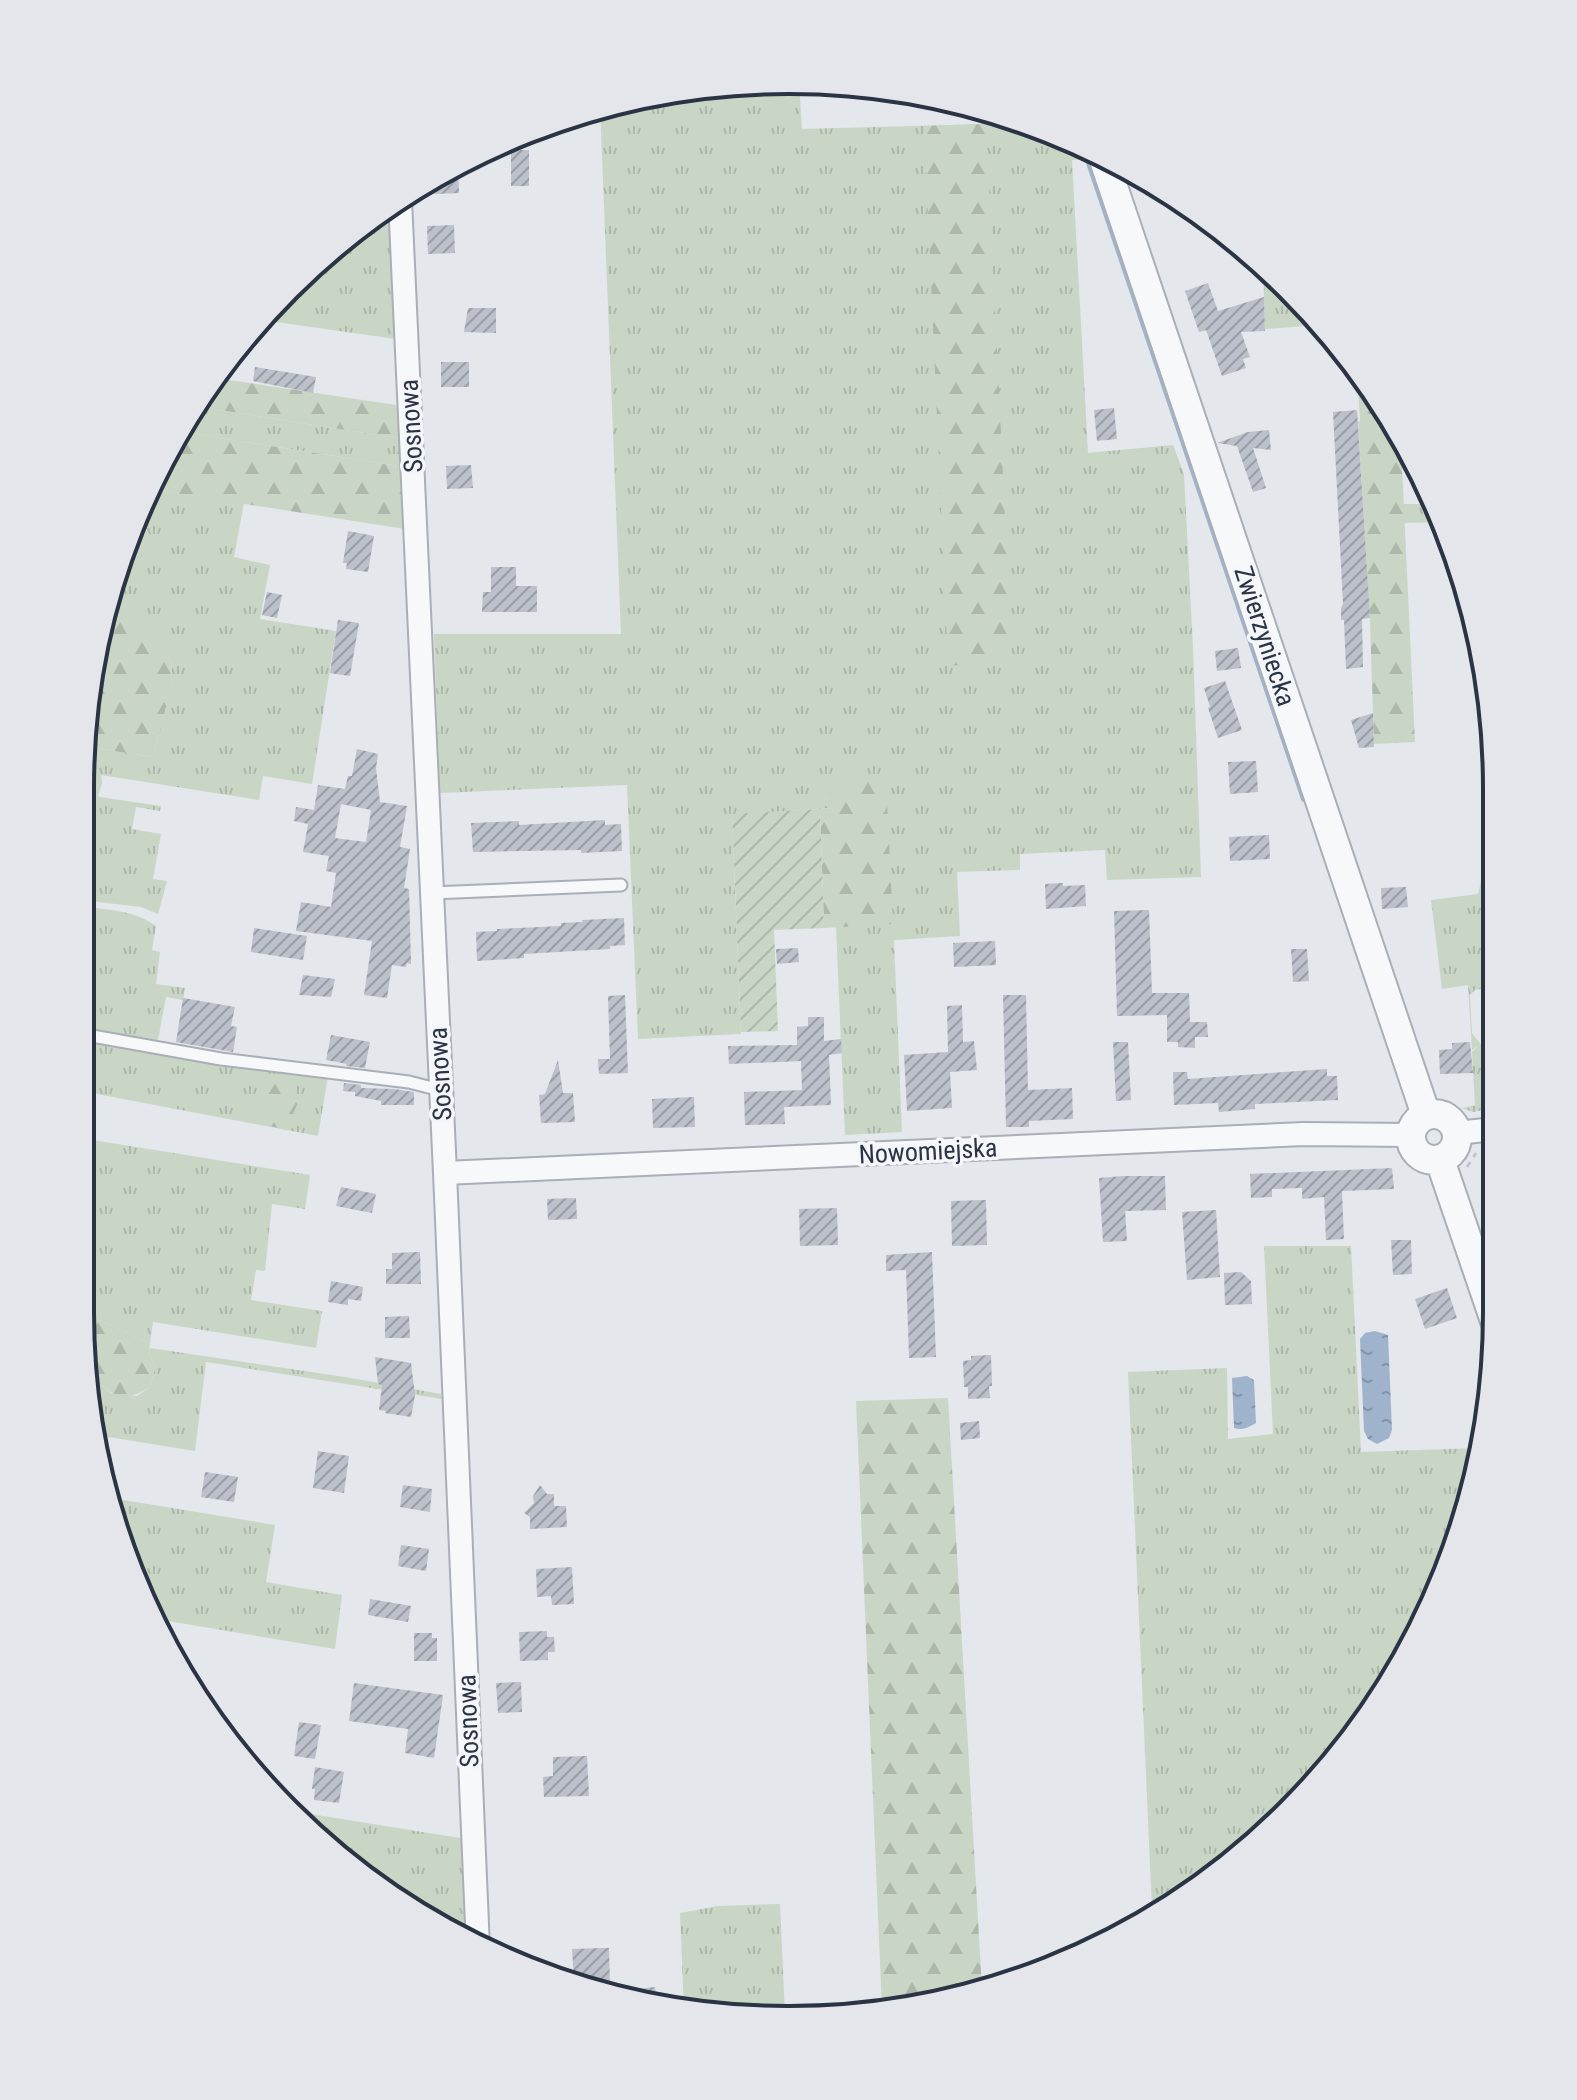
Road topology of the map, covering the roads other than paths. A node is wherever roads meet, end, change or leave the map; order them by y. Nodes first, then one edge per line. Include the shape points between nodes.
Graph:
1 (1108, 172) edge
2 (401, 213) edge
3 (621, 885) dead end
4 (432, 893) junction
5 (94, 1036) edge
6 (440, 1090) junction
7 (1418, 1125) junction
8 (1483, 1130) edge
9 (1457, 1133) junction
10 (1440, 1160) junction
11 (445, 1173) junction
12 (1483, 1286) edge
13 (477, 1932) edge

1 - 7 street, Zwierzyniecka
2 - 4 street, Sosnowa
3 - 4 lane
4 - 6 street, Sosnowa
5 - 6 lane
6 - 11 street, Sosnowa
7 - 9 street via 1440,1115
7 - 10 street via 1412,1145 1427,1160
7 - 11 street, Nowomiejska via 1354,1133
8 - 9 street
9 - 10 street via 1453,1151
10 - 12 street
11 - 13 street, Sosnowa

